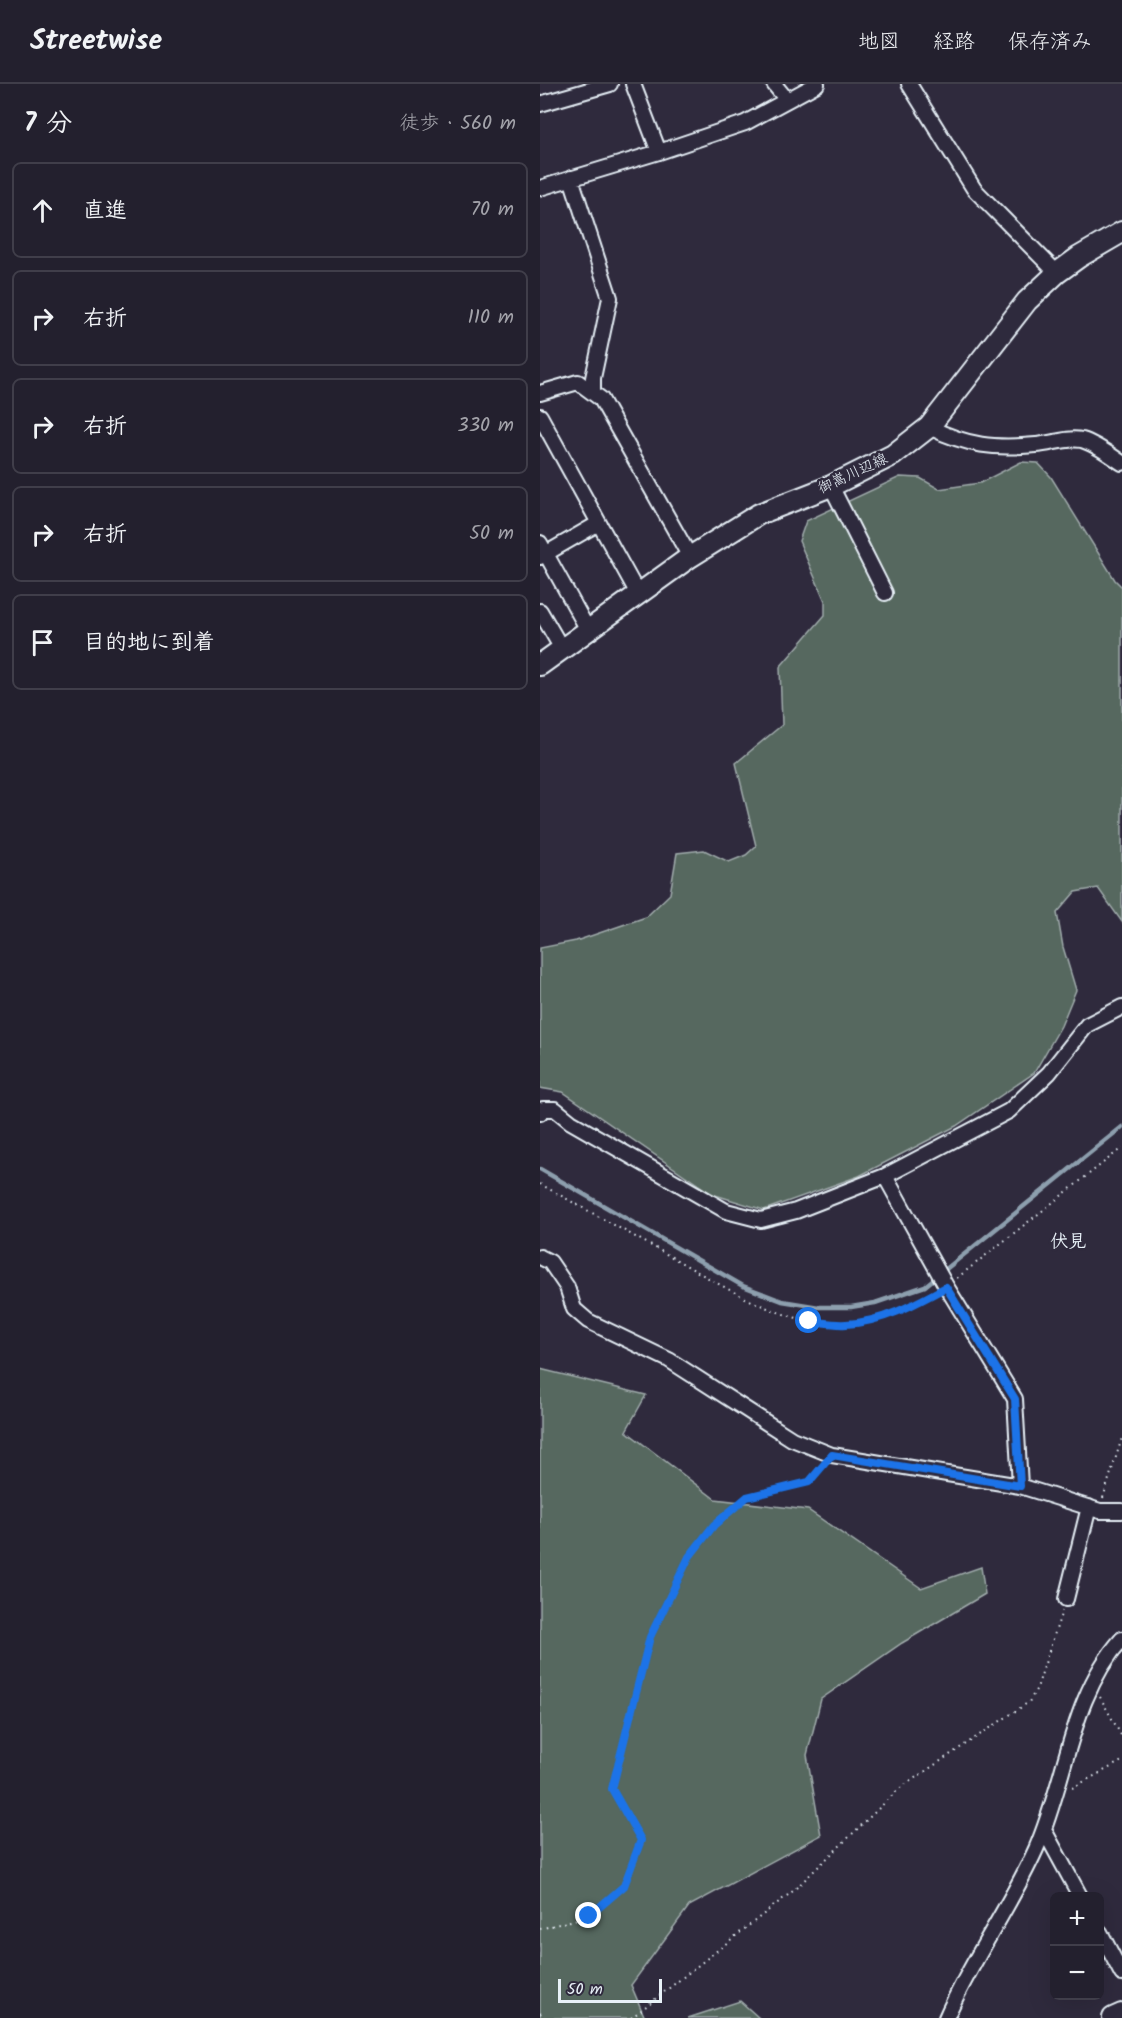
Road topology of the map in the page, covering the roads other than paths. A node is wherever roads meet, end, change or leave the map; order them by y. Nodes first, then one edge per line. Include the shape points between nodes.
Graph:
1 (610, 84) edge
2 (633, 84) edge
3 (774, 84) edge
4 (817, 84) edge
5 (909, 84) edge
6 (787, 100) junction
7 (540, 104) edge
8 (659, 152) junction
9 (571, 178) junction
10 (540, 188) edge
11 (1122, 232) edge
12 (1057, 273) junction
13 (540, 393) edge
14 (592, 393) junction
15 (540, 416) edge
16 (929, 427) junction
17 (1122, 463) edge
18 (831, 486) junction
19 (599, 523) junction
20 (542, 552) edge
21 (690, 557) junction
22 (639, 594) junction
23 (885, 594) dead end
24 (540, 611) edge
25 (588, 630) junction
26 (562, 649) junction
27 (540, 665) edge
28 (1122, 1007) edge
29 (540, 1113) edge
30 (885, 1176) junction
31 (540, 1257) edge
32 (1020, 1486) junction
33 (1121, 1506) edge
34 (1094, 1509) junction
35 (1066, 1599) road end
36 (1122, 1639) edge
37 (1044, 1830) junction
38 (1078, 1892) edge
39 (1104, 1940) edge
40 (1122, 1974) edge
41 (1122, 2014) edge
42 (946, 2018) edge
43 (1113, 2018) edge

1 - 7 street
2 - 8 street
3 - 6 street
4 - 6 street
5 - 12 street via 974,189
6 - 8 street via 745,123
8 - 9 street
9 - 10 street
9 - 14 street via 610,298
11 - 12 main road, 御嵩川辺線
12 - 16 main road, 御嵩川辺線 via 1027,301
13 - 14 street via 578,382
14 - 21 street via 602,399
15 - 19 street
16 - 17 street via 949,437 992,447 1039,445 1065,439 1084,441
16 - 18 main road, 御嵩川辺線 via 893,455
18 - 21 main road, 御嵩川辺線 via 759,514
18 - 23 street
19 - 20 street
19 - 22 street
20 - 25 street
21 - 22 main road, 御嵩川辺線
22 - 25 main road, 御嵩川辺線
24 - 26 street
25 - 26 main road, 御嵩川辺線
26 - 27 main road, 御嵩川辺線
28 - 30 street via 1087,1025 1049,1073 1008,1111
29 - 30 street via 543,1109 555,1109 726,1211 761,1220 796,1211
30 - 32 street via 946,1287 1015,1399
31 - 32 street via 550,1262 567,1287 574,1309 588,1321 669,1360 792,1439 832,1455
32 - 34 street
33 - 34 street
34 - 35 street
36 - 37 street via 1083,1701
37 - 38 street
37 - 42 street
39 - 40 street
41 - 43 main road

